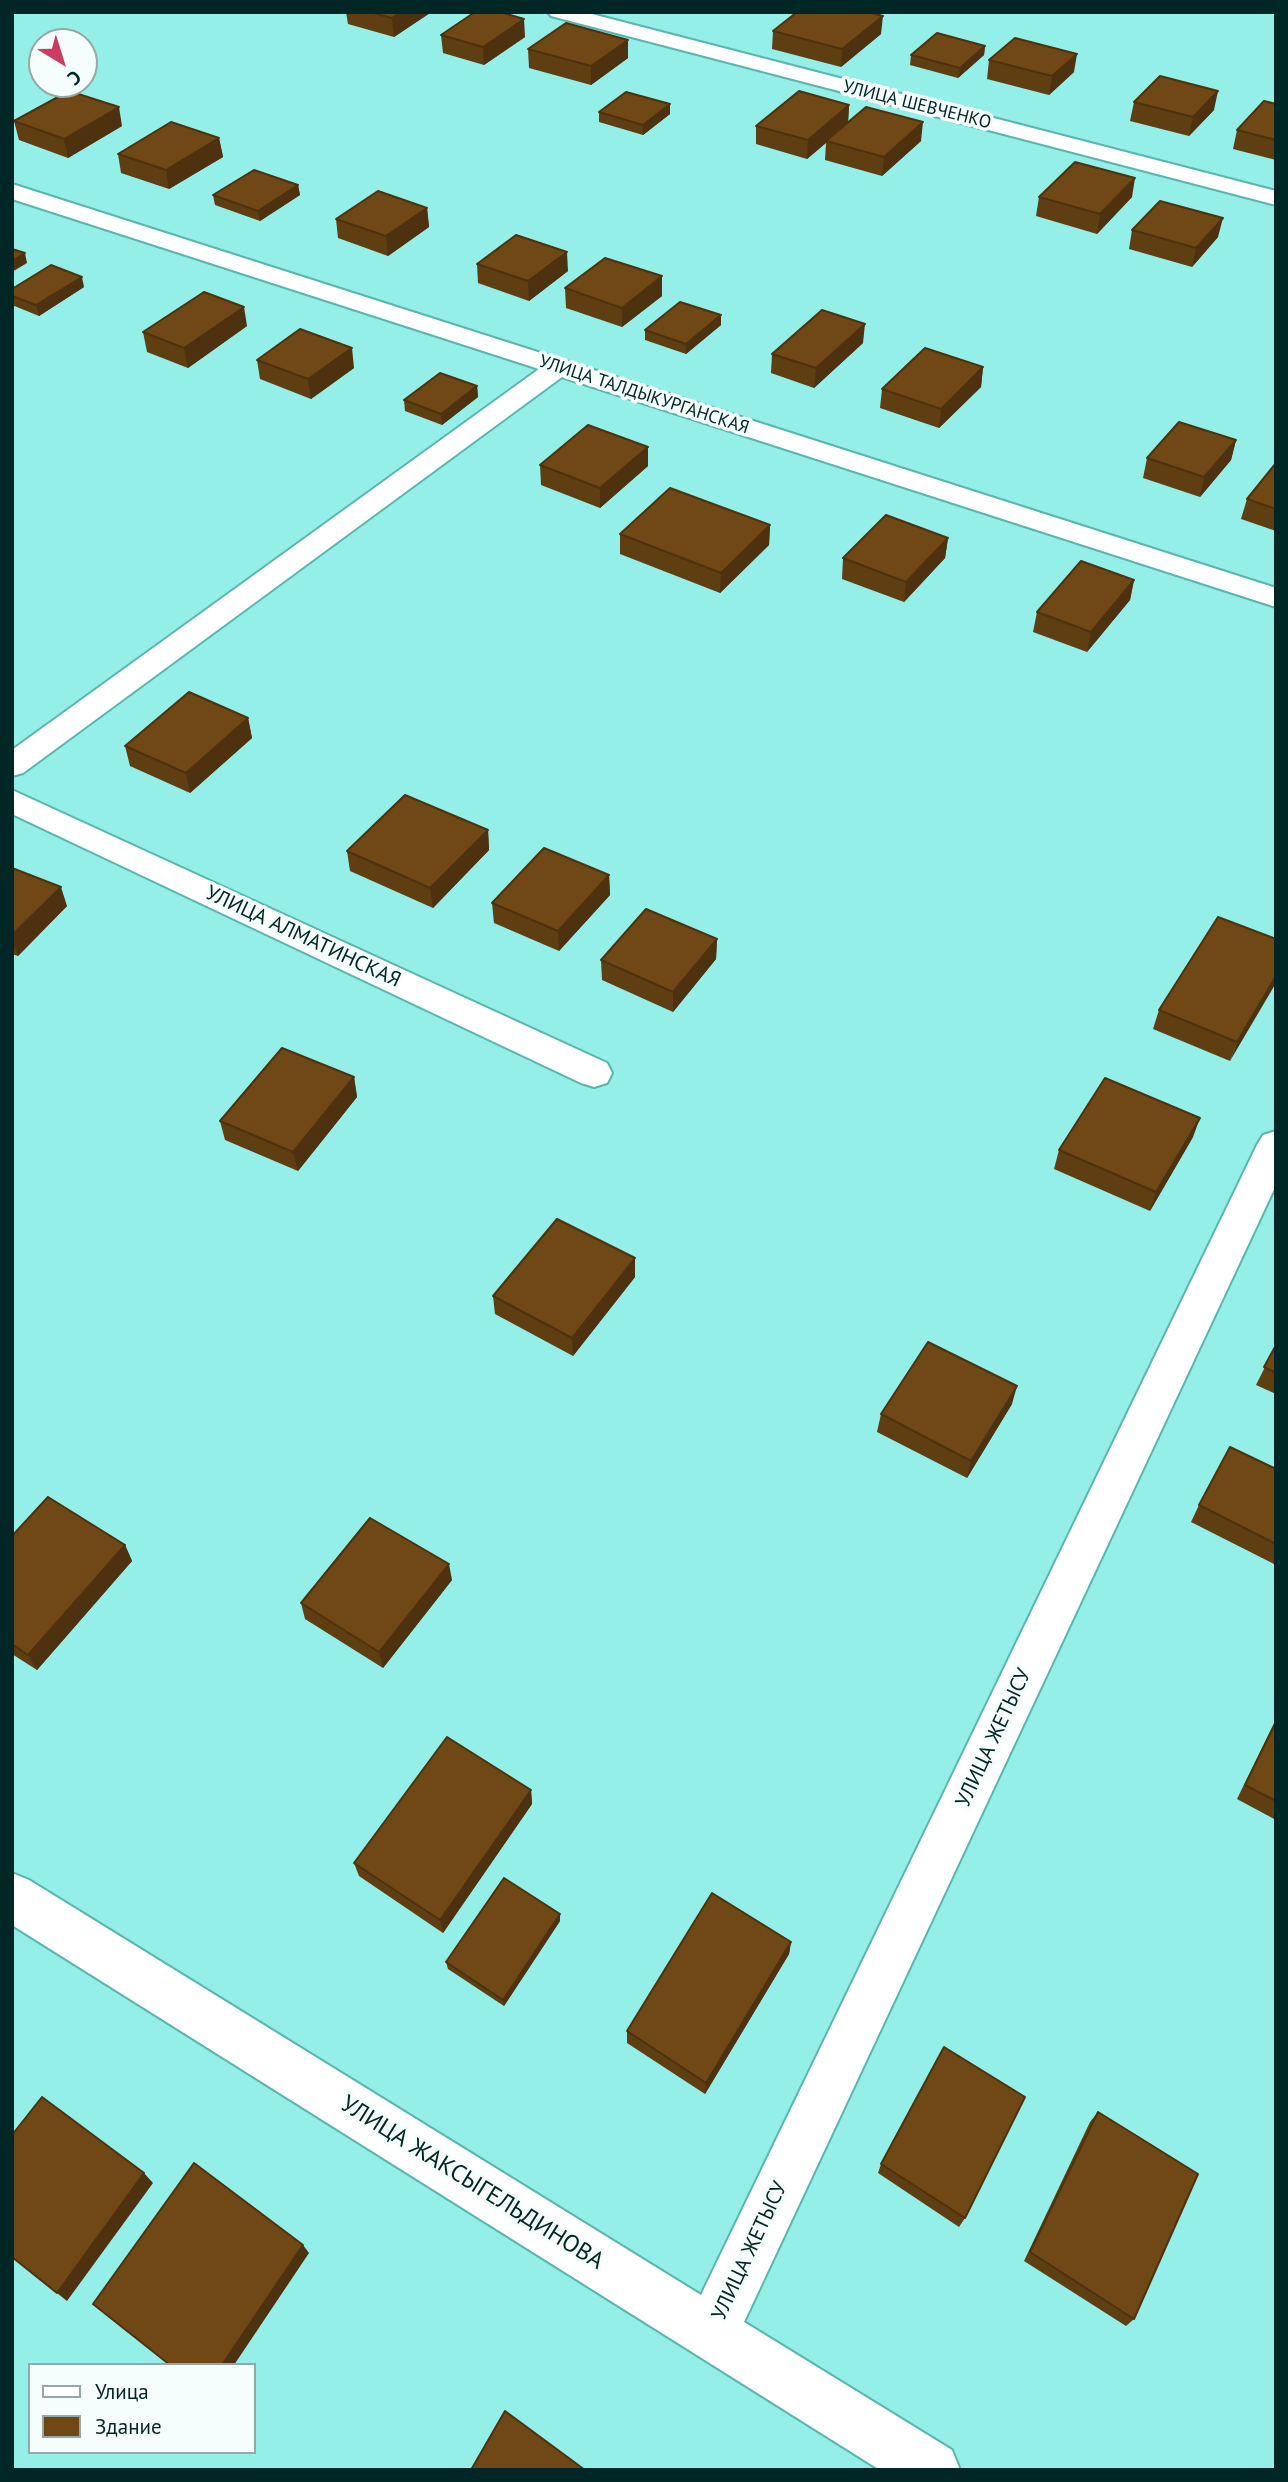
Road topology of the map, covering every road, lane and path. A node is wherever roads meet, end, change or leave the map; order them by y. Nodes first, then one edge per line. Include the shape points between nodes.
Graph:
1 (558, 12) edge
2 (12, 191) edge
3 (1276, 198) edge
4 (559, 367) junction
5 (1276, 598) edge
6 (12, 766) edge
7 (12, 801) edge
8 (594, 1073) dead end
9 (1276, 1145) edge
10 (12, 1897) edge
11 (711, 2332) junction
12 (932, 2470) edge

1 - 3 street, УЛИЦА ШЕВЧЕНКО
2 - 4 street, УЛИЦА ТАЛДЫКУРГАНСКАЯ
4 - 5 street, УЛИЦА ТАЛДЫКУРГАНСКАЯ
4 - 6 street
7 - 8 street, УЛИЦА АЛМАТИНСКАЯ
9 - 11 street, УЛИЦА ЖЕТЫСУ
10 - 11 street, УЛИЦА ЖАКСЫГЕЛЬДИНОВА
11 - 12 street, УЛИЦА ЖАКСЫГЕЛЬДИНОВА

